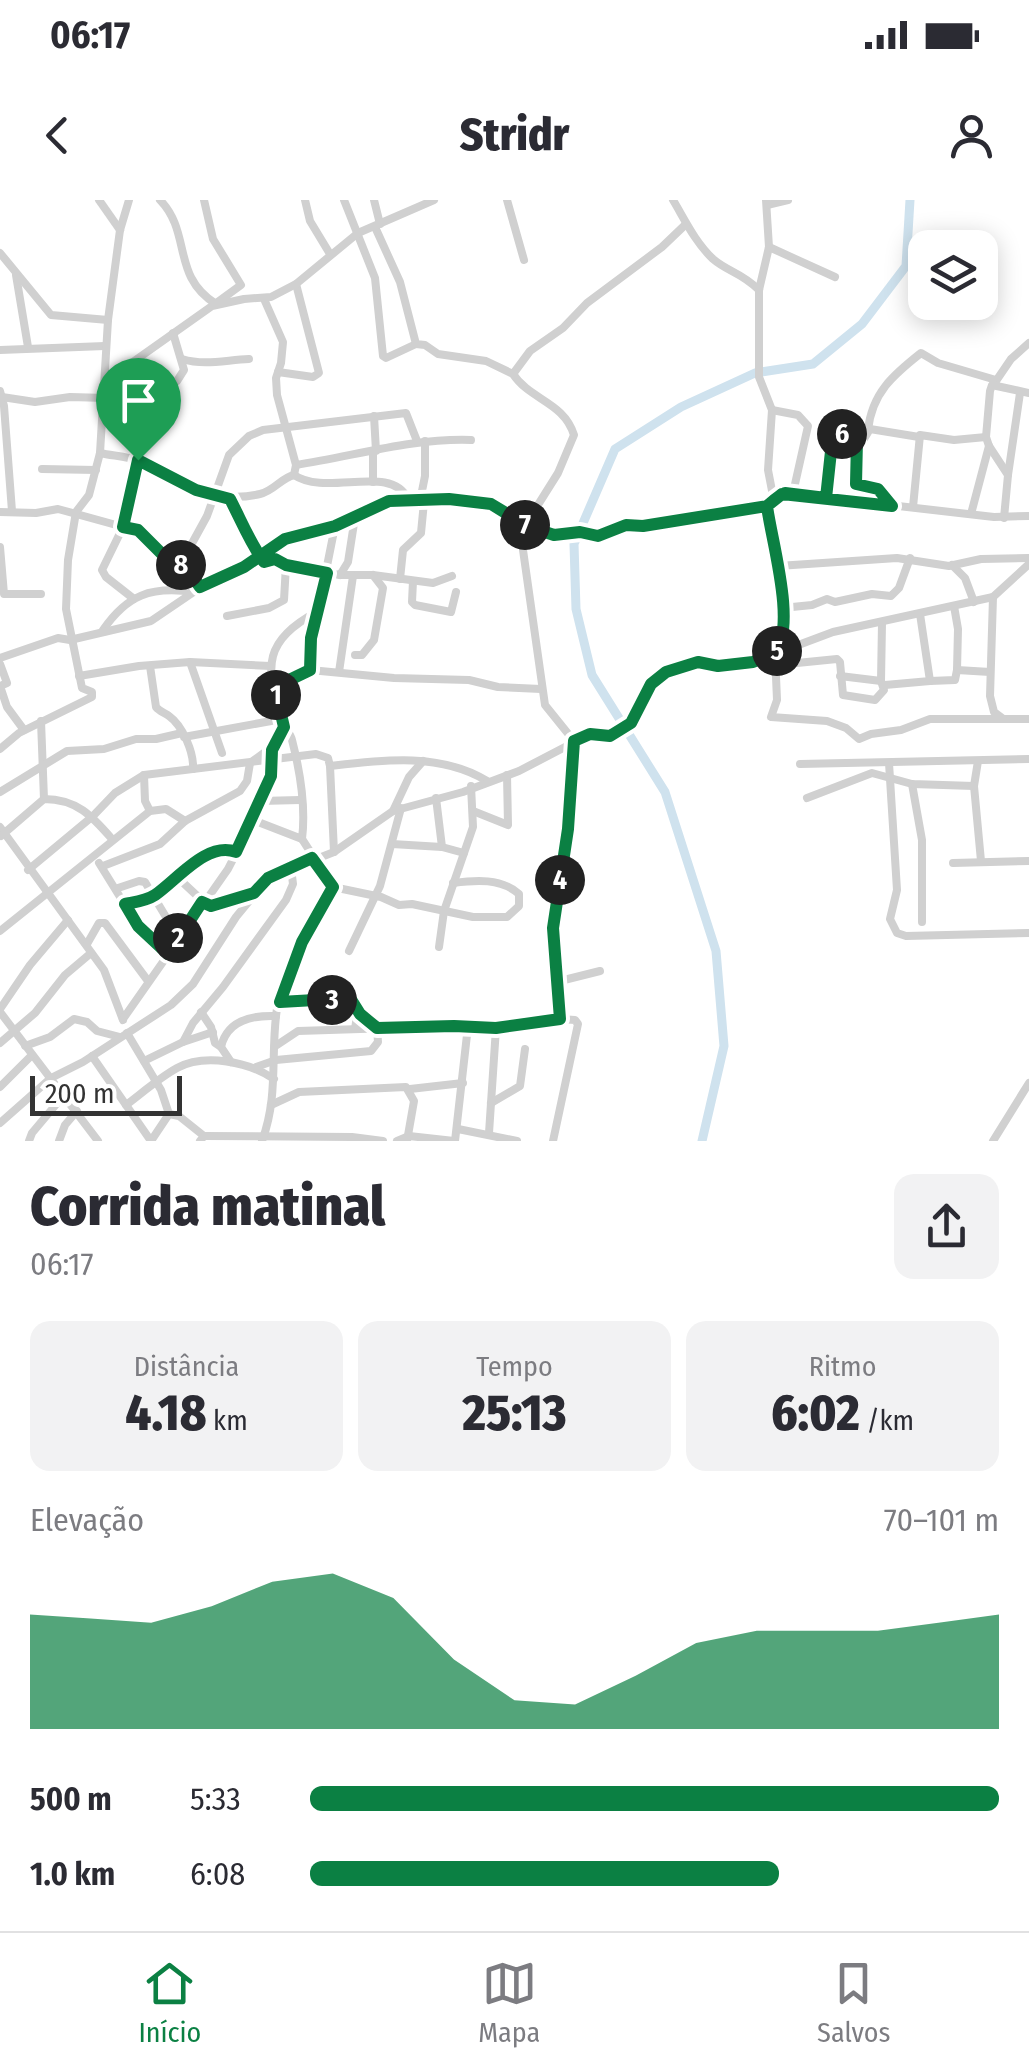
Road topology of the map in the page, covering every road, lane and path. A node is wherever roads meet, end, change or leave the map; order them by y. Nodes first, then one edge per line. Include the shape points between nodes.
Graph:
1 (99, 200) edge
2 (129, 200) edge
3 (160, 200) edge
4 (204, 200) edge
5 (305, 200) edge
6 (344, 200) edge
7 (374, 200) edge
8 (404, 200) edge
9 (434, 200) edge
10 (507, 200) edge
11 (672, 200) edge
12 (788, 200) edge
13 (766, 203) edge
14 (408, 213) junction
15 (685, 225) junction
16 (378, 226) junction
17 (120, 230) junction
18 (358, 233) junction
19 (769, 247) junction
20 (0, 253) edge
21 (330, 254) junction
22 (524, 260) dead end
23 (15, 271) junction
24 (835, 277) dead end
25 (296, 284) junction
26 (758, 290) junction
27 (264, 299) junction
28 (214, 305) junction
29 (108, 320) junction
30 (173, 333) junction
31 (1029, 343) edge
32 (416, 344) junction
33 (106, 346) junction
34 (28, 347) junction
35 (0, 350) edge
36 (182, 358) junction
37 (248, 360) dead end
38 (278, 372) junction
39 (513, 374) junction
40 (106, 380) junction
41 (994, 382) junction
42 (1025, 393) edge
43 (106, 398) junction
44 (4, 399) edge
45 (772, 410) junction
46 (374, 416) junction
47 (286, 428) junction
48 (868, 430) junction
49 (919, 437) junction
50 (471, 440) dead end
51 (857, 440) junction
52 (421, 441) junction
53 (988, 441) junction
54 (374, 451) junction
55 (100, 453) junction
56 (138, 460) junction
57 (296, 464) junction
58 (42, 469) dead end
59 (96, 470) junction
60 (294, 475) junction
61 (1008, 475) junction
62 (372, 482) junction
63 (10, 484) junction
64 (0, 485) edge
65 (793, 493) junction
66 (214, 496) junction
67 (826, 498) junction
68 (230, 499) junction
69 (408, 499) junction
70 (422, 501) junction
71 (770, 503) junction
72 (892, 506) junction
73 (912, 507) junction
74 (12, 510) junction
75 (0, 512) edge
76 (76, 512) junction
77 (971, 514) junction
78 (1029, 516) edge
79 (354, 517) junction
80 (1004, 518) junction
81 (335, 526) junction
82 (527, 526) junction
83 (123, 527) junction
84 (0, 547) edge
85 (260, 558) junction
86 (910, 558) junction
87 (1029, 561) edge
88 (286, 565) junction
89 (952, 565) junction
90 (778, 566) junction
91 (186, 567) junction
92 (327, 573) junction
93 (373, 575) junction
94 (340, 576) junction
95 (354, 576) junction
96 (452, 576) dead end
97 (395, 578) junction
98 (412, 581) junction
99 (383, 588) junction
100 (196, 589) junction
101 (456, 592) dead end
102 (41, 594) dead end
103 (992, 597) junction
104 (134, 599) junction
105 (974, 602) junction
106 (954, 606) junction
107 (782, 608) junction
108 (318, 611) junction
109 (920, 614) junction
110 (227, 616) dead end
111 (882, 623) junction
112 (102, 631) junction
113 (70, 640) junction
114 (775, 653) junction
115 (355, 655) dead end
116 (0, 661) edge
117 (190, 662) junction
118 (777, 664) junction
119 (150, 666) junction
120 (270, 666) junction
121 (310, 670) junction
122 (957, 670) junction
123 (339, 672) junction
124 (990, 672) junction
125 (79, 676) junction
126 (90, 676) junction
127 (840, 676) junction
128 (930, 681) junction
129 (272, 682) junction
130 (283, 683) junction
131 (883, 683) junction
132 (82, 688) junction
133 (542, 689) junction
134 (276, 693) junction
135 (1002, 719) junction
136 (1029, 719) edge
137 (41, 722) junction
138 (283, 723) junction
139 (24, 730) junction
140 (214, 731) junction
141 (183, 735) junction
142 (574, 741) junction
143 (274, 746) junction
144 (0, 750) edge
145 (222, 753) junction
146 (294, 756) junction
147 (1029, 759) edge
148 (271, 760) junction
149 (424, 761) junction
150 (978, 761) junction
151 (236, 762) junction
152 (250, 763) junction
153 (800, 764) dead end
154 (889, 764) junction
155 (42, 766) junction
156 (223, 766) junction
157 (330, 766) junction
158 (193, 769) junction
159 (467, 772) junction
160 (872, 773) junction
161 (144, 774) junction
162 (507, 775) junction
163 (891, 780) junction
164 (487, 781) junction
165 (912, 784) junction
166 (974, 786) junction
167 (472, 787) junction
168 (0, 792) edge
169 (436, 798) junction
170 (807, 798) dead end
171 (44, 799) junction
172 (300, 800) junction
173 (260, 801) junction
174 (397, 809) junction
175 (473, 811) junction
176 (150, 812) junction
177 (92, 816) junction
178 (253, 820) junction
179 (186, 821) junction
180 (1, 832) edge
181 (112, 839) junction
182 (302, 839) junction
183 (392, 844) junction
184 (442, 847) junction
185 (236, 852) junction
186 (334, 852) junction
187 (464, 852) junction
188 (92, 857) junction
189 (312, 858) junction
190 (981, 861) junction
191 (1029, 861) edge
192 (953, 863) dead end
193 (103, 866) junction
194 (291, 868) junction
195 (28, 870) junction
196 (177, 876) junction
197 (452, 883) junction
198 (333, 887) junction
199 (118, 888) junction
200 (47, 892) junction
201 (254, 893) junction
202 (154, 896) junction
203 (374, 896) junction
204 (231, 901) junction
205 (202, 902) junction
206 (125, 904) junction
207 (241, 910) junction
208 (444, 912) junction
209 (68, 920) junction
210 (922, 922) dead end
211 (0, 931) edge
212 (1029, 934) edge
213 (178, 937) junction
214 (438, 947) dead end
215 (89, 948) junction
216 (349, 951) dead end
217 (168, 954) junction
218 (600, 971) dead end
219 (148, 980) junction
220 (556, 982) junction
221 (280, 1002) junction
222 (0, 1010) edge
223 (358, 1010) junction
224 (202, 1012) junction
225 (276, 1016) junction
226 (123, 1019) junction
227 (560, 1019) junction
228 (468, 1026) junction
229 (355, 1028) junction
230 (377, 1028) junction
231 (496, 1028) junction
232 (13, 1030) junction
233 (213, 1032) junction
234 (124, 1036) junction
235 (183, 1042) junction
236 (0, 1043) edge
237 (218, 1045) junction
238 (277, 1045) junction
239 (25, 1046) junction
240 (525, 1049) dead end
241 (32, 1055) junction
242 (92, 1056) junction
243 (276, 1060) junction
244 (144, 1061) junction
245 (83, 1062) junction
246 (199, 1062) junction
247 (231, 1062) junction
248 (99, 1066) junction
249 (256, 1067) junction
250 (51, 1078) junction
251 (274, 1079) junction
252 (156, 1083) junction
253 (463, 1083) junction
254 (1029, 1084) edge
255 (0, 1087) edge
256 (410, 1090) junction
257 (64, 1095) junction
258 (491, 1103) junction
259 (126, 1105) junction
260 (271, 1106) junction
261 (78, 1111) junction
262 (169, 1114) junction
263 (0, 1123) edge
264 (458, 1129) junction
265 (489, 1133) junction
266 (262, 1138) edge
267 (200, 1139) edge
268 (408, 1139) edge
269 (290, 1140) edge
270 (28, 1141) edge
271 (59, 1141) edge
272 (98, 1141) edge
273 (383, 1141) edge
274 (397, 1141) edge
275 (455, 1141) edge
276 (517, 1141) edge
277 (553, 1141) edge
278 (993, 1141) edge

1 - 17 street
2 - 17 street
3 - 28 street via 174,219 190,281
4 - 28 street via 213,239 240,285
5 - 21 street
6 - 18 street
7 - 16 street
8 - 14 street
9 - 14 street
10 - 22 street
11 - 15 street
12 - 13 street
13 - 19 street
14 - 16 street
15 - 26 street via 713,259
15 - 39 street via 530,351
16 - 18 street
16 - 32 street
17 - 29 street
18 - 21 street
18 - 32 street via 375,278 384,356
19 - 24 street
19 - 26 street
20 - 23 street
21 - 25 street
23 - 29 street via 51,315
23 - 34 street
25 - 27 street
25 - 38 street via 319,373
26 - 45 street via 759,377
27 - 28 street
27 - 38 street via 283,342
28 - 30 street
29 - 33 street
30 - 36 street
30 - 40 street
31 - 41 street
32 - 39 street
33 - 34 street
33 - 40 street
34 - 35 street
36 - 37 street via 205,364
36 - 56 street via 177,380 147,394
38 - 47 street
39 - 82 street via 522,388 564,414 574,435
40 - 43 street
41 - 42 street
41 - 48 street via 921,354 881,390
41 - 53 street
42 - 61 street
43 - 44 street
43 - 55 street
44 - 63 street
45 - 65 street via 798,415 808,426
45 - 71 street
46 - 47 street
46 - 52 street via 406,413
46 - 54 street
47 - 57 street
47 - 66 street via 256,432 235,447
48 - 49 street
48 - 51 street
49 - 53 street
49 - 73 street
50 - 52 street
51 - 67 street via 834,437
51 - 72 street via 856,484 878,489
52 - 54 street
52 - 70 street
53 - 61 street
53 - 77 street
54 - 57 street
54 - 62 street
55 - 56 street
55 - 59 street
56 - 66 street
56 - 83 street
57 - 60 street
58 - 59 street
59 - 76 street
60 - 62 street via 306,482
60 - 68 street via 268,492
61 - 80 street
62 - 69 street via 394,483
63 - 64 street
63 - 74 street
65 - 67 street
65 - 71 street
66 - 68 street
66 - 91 street
67 - 72 street
68 - 85 street
69 - 70 street
69 - 79 street
70 - 82 street via 491,504
70 - 97 street via 421,533 403,550
71 - 82 street via 626,525 598,536 554,535
71 - 90 street
72 - 73 street
73 - 77 street
74 - 75 street
74 - 76 street
76 - 83 street
76 - 113 street via 65,590
77 - 80 street
78 - 80 street
79 - 81 street
79 - 94 street
81 - 85 street via 285,539
81 - 92 street
82 - 133 street via 523,558
83 - 91 street via 138,530
83 - 104 street via 102,570
84 - 102 street via 4,594
85 - 88 street
85 - 100 street
86 - 89 street
86 - 90 street
86 - 107 street via 891,596
87 - 89 street
87 - 103 street
88 - 92 street
88 - 110 street via 284,600
89 - 105 street
90 - 107 street
91 - 100 street
92 - 94 street
92 - 108 street
93 - 95 street
93 - 97 street
93 - 99 street
94 - 95 street
95 - 123 street
96 - 98 street
97 - 98 street
97 - 99 street
98 - 101 street via 415,606 451,612
99 - 115 street via 373,643
100 - 104 street via 169,588
100 - 112 street via 150,621
103 - 105 street
103 - 124 street
104 - 112 street
105 - 106 street
106 - 109 street
106 - 122 street
107 - 114 street
108 - 120 street via 289,632
108 - 121 street
109 - 111 street
109 - 128 street
111 - 114 street
111 - 131 street
112 - 113 street
113 - 116 street via 58,638
113 - 125 street
114 - 118 street
114 - 142 street via 753,662 698,662 666,672 651,684 631,723 610,736
116 - 139 street via 7,682 0,686
117 - 119 street
117 - 120 street
117 - 140 street
118 - 127 street via 837,660
118 - 135 street via 771,717 827,721 855,738 930,719
119 - 126 street
119 - 141 street via 156,707
120 - 129 street
121 - 123 street
121 - 130 street
122 - 124 street
122 - 128 street via 955,680
123 - 133 street
124 - 135 street via 992,708
125 - 126 street
125 - 132 street
126 - 132 street
127 - 131 street
127 - 131 street via 848,698 875,700
128 - 131 street
129 - 130 street
129 - 134 street
130 - 134 street
132 - 137 street via 92,692 89,700
133 - 142 street via 545,704
134 - 138 street
135 - 136 street
137 - 139 street
137 - 155 street
138 - 140 street
138 - 143 street
138 - 146 street
139 - 144 street
140 - 141 street
140 - 145 street
141 - 155 street via 67,750
141 - 158 street
142 - 162 street
142 - 220 street via 554,914
143 - 148 street
143 - 152 street
145 - 151 street
145 - 156 street
146 - 148 street
146 - 157 street via 322,755
146 - 172 street
147 - 150 street
148 - 152 street
148 - 173 street
149 - 157 street via 386,758
149 - 159 street
149 - 174 street via 409,777
150 - 154 street
150 - 166 street
151 - 152 street
151 - 156 street
152 - 179 street via 240,791
153 - 154 street
154 - 160 street
154 - 163 street
155 - 168 street
155 - 171 street
156 - 158 street
157 - 186 street
158 - 161 street
159 - 164 street
159 - 167 street
160 - 163 street
160 - 170 street
161 - 176 street
161 - 177 street
162 - 164 street
162 - 175 street via 508,826
163 - 165 street
163 - 212 street via 896,890 890,918 897,933
164 - 167 street
165 - 166 street
165 - 210 street via 922,840
166 - 190 street
167 - 169 street
167 - 175 street
169 - 174 street
169 - 184 street
171 - 177 street via 71,802
171 - 180 street
172 - 173 street
172 - 182 street
173 - 178 street
174 - 183 street
174 - 186 street
175 - 187 street
176 - 179 street via 166,809
176 - 181 street
177 - 181 street
177 - 195 street
178 - 182 street
178 - 185 street
179 - 193 street via 160,844
180 - 195 street
181 - 188 street
182 - 189 street
183 - 184 street
183 - 203 street
184 - 187 street
185 - 196 street via 218,851
185 - 205 street
186 - 189 street
187 - 197 street
188 - 193 street
188 - 200 street
189 - 194 street
189 - 198 street
190 - 191 street
190 - 192 street
193 - 199 street
194 - 201 street
194 - 224 street via 286,900
195 - 200 street
196 - 202 street
196 - 205 street
197 - 208 street
197 - 208 street via 507,886 520,894 519,906 502,918
198 - 203 street
198 - 221 street via 302,942
199 - 202 street via 141,881
199 - 206 street
200 - 209 street
200 - 211 street
201 - 204 street
201 - 207 street
202 - 206 street
202 - 213 street
203 - 208 street
203 - 216 street
204 - 205 street
204 - 207 street
205 - 213 street
206 - 217 street
207 - 234 street via 192,984
208 - 214 street
209 - 215 street
209 - 222 street
213 - 217 street
215 - 219 street via 93,930 104,922
215 - 226 street
215 - 232 street
217 - 219 street
218 - 220 street
219 - 226 street
220 - 227 street
221 - 223 street via 350,998
221 - 225 street
222 - 232 street
223 - 229 street
223 - 230 street
224 - 233 street
224 - 235 street
225 - 237 street via 238,1021
225 - 238 street
226 - 234 street
227 - 231 street
227 - 277 street via 578,1024
228 - 230 street
228 - 231 street
228 - 253 street
229 - 230 street
229 - 238 street via 298,1031
230 - 243 street via 377,1045 367,1052
231 - 258 street
232 - 236 street
232 - 239 street
233 - 235 street
233 - 237 street
234 - 239 street via 74,1019
234 - 242 street
234 - 244 street
235 - 244 street
237 - 246 street
237 - 247 street
238 - 243 street
239 - 241 street
240 - 258 street via 520,1086
241 - 250 street
241 - 255 street
242 - 245 street
242 - 248 street
243 - 249 street
243 - 251 street
244 - 252 street
245 - 248 street
245 - 250 street
246 - 247 street
246 - 252 street
247 - 249 street
248 - 259 street
249 - 251 street
250 - 257 street
250 - 263 street
251 - 260 street
252 - 259 street
252 - 262 street
253 - 256 street
253 - 264 street
254 - 278 street
256 - 260 street via 301,1092
256 - 268 street
257 - 261 street
257 - 270 street
258 - 265 street
259 - 262 street via 151,1141
260 - 266 street
261 - 271 street
261 - 272 street
262 - 267 street
264 - 265 street
264 - 275 street
265 - 276 street
266 - 267 street
266 - 269 street
268 - 274 street
268 - 275 street
269 - 273 street

